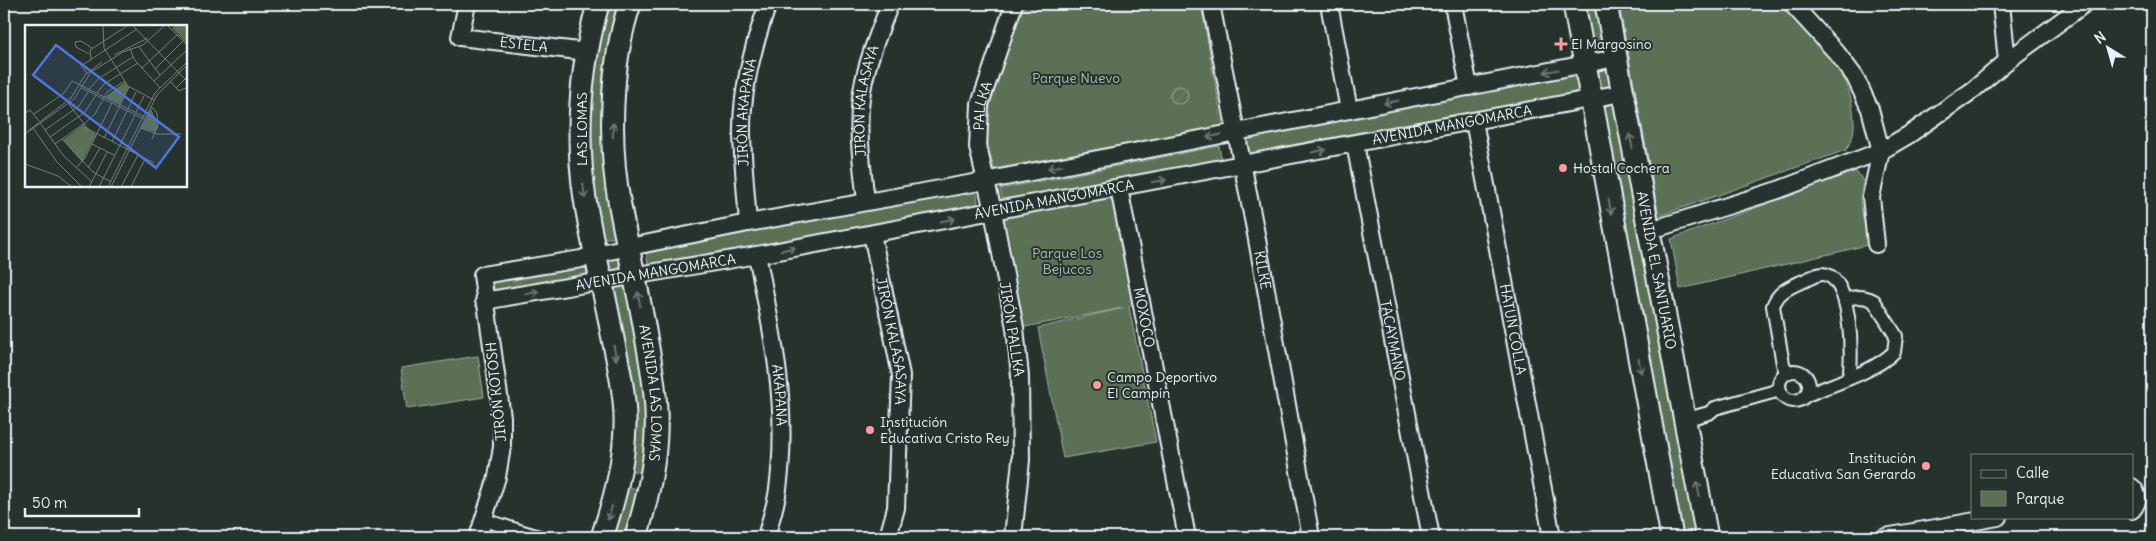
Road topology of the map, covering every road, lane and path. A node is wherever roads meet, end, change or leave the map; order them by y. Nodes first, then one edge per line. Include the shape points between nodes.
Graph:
1 (467, 4) edge
2 (598, 4) edge
3 (630, 4) edge
4 (768, 4) edge
5 (890, 4) edge
6 (1014, 4) edge
7 (1211, 4) edge
8 (1329, 4) edge
9 (1453, 4) edge
10 (1574, 4) edge
11 (1606, 4) edge
12 (1792, 4) edge
13 (2002, 4) edge
14 (2084, 4) edge
15 (587, 52) junction
16 (1616, 58) junction
17 (2006, 61) junction
18 (1585, 64) junction
19 (1469, 87) junction
20 (1622, 93) junction
21 (1590, 100) junction
22 (1349, 110) junction
23 (1474, 121) junction
24 (1236, 132) junction
25 (1355, 144) junction
26 (1881, 151) junction
27 (1242, 166) junction
28 (985, 181) junction
29 (1119, 188) junction
30 (866, 201) junction
31 (992, 211) junction
32 (748, 223) junction
33 (1648, 231) junction
34 (872, 234) junction
35 (1876, 244) dead end
36 (629, 247) junction
37 (596, 254) junction
38 (757, 255) junction
39 (482, 275) joint
40 (635, 276) junction
41 (602, 281) junction
42 (1846, 300) junction
43 (484, 301) junction
44 (1787, 373) junction
45 (1849, 378) junction
46 (1781, 392) junction
47 (1807, 395) junction
48 (1684, 420) junction
49 (620, 477) junction
50 (649, 483) junction
51 (2134, 491) edge
52 (2134, 506) edge
53 (1995, 518) edge
54 (484, 520) junction
55 (1964, 530) edge
56 (478, 537) edge
57 (539, 537) edge
58 (602, 537) edge
59 (636, 537) edge
60 (766, 537) edge
61 (888, 537) edge
62 (1013, 537) edge
63 (1187, 537) edge
64 (1311, 537) edge
65 (1431, 537) edge
66 (1552, 537) edge
67 (1672, 537) edge
68 (1707, 537) edge
69 (1885, 537) edge

1 - 15 street, ESTELA via 460,37
2 - 15 street, LAS LOMAS
36 -> 3 street via 620,206 613,142 616,76
4 - 32 street, JIRÓN AKAPANA via 749,68 742,133
5 - 30 street, JIRÓN KALASAYA via 862,90 860,142
6 - 28 street, PALLKA via 980,104 978,147
7 - 24 street, KILKE
8 - 22 street
9 - 19 street
10 - 18 street
11 - 16 street, AVENIDA EL SANTUARIO
12 - 26 street via 1855,77 1870,109
13 - 17 street
14 - 17 street
15 -> 37 street, LAS LOMAS via 582,90 581,163
16 - 18 street, AVENIDA MANGOMARCA
16 - 20 street, AVENIDA EL SANTUARIO
17 - 26 street via 1973,90
18 -> 19 street, AVENIDA MANGOMARCA
18 - 21 street
19 -> 22 street, AVENIDA MANGOMARCA
20 - 21 street, AVENIDA MANGOMARCA
33 -> 20 street, AVENIDA EL SANTUARIO
21 - 23 street, AVENIDA MANGOMARCA
21 -> 67 street
22 - 24 street, AVENIDA MANGOMARCA
23 - 25 street, AVENIDA MANGOMARCA
23 - 66 street, HATUN COLLA
24 - 27 street, KILKE
24 -> 28 street, AVENIDA MANGOMARCA
27 -> 25 street, AVENIDA MANGOMARCA
25 - 65 street, TACAYMANO
26 - 33 street via 1778,190
26 - 35 street via 1871,197
29 -> 27 street, AVENIDA MANGOMARCA
27 - 64 street, KILKE
28 - 30 street, AVENIDA MANGOMARCA
28 - 31 street, PALLKA
29 - 31 street, AVENIDA MANGOMARCA
29 - 63 street, MOXOCO
30 - 32 street, AVENIDA MANGOMARCA
34 -> 31 street, AVENIDA MANGOMARCA
31 - 62 street, JIRÓN PALLKA via 1015,328 1020,376 1021,460
32 - 36 street, AVENIDA MANGOMARCA
33 - 48 street, AVENIDA EL SANTUARIO
38 -> 34 street, AVENIDA MANGOMARCA
34 - 61 street, JIRÓN KALASASAYA via 901,375 896,508
36 - 37 street, AVENIDA MANGOMARCA
36 - 40 street, AVENIDA LAS LOMAS
37 - 39 street, AVENIDA MANGOMARCA
37 - 41 street, AVENIDA LAS LOMAS
38 - 40 street, AVENIDA MANGOMARCA
38 - 60 street, AKAPANA via 776,347 783,440 778,491
39 - 43 street, JIRÓN KOTOSH
40 - 41 street, AVENIDA MANGOMARCA
50 -> 40 street, AVENIDA LAS LOMAS via 656,433 655,396
43 -> 41 street, AVENIDA MANGOMARCA
41 -> 49 street, AVENIDA LAS LOMAS via 622,389 625,424
42 - 44 street via 1838,283 1821,274 1787,288 1776,297 1773,306 1777,336
42 - 45 street via 1851,358
42 - 45 street via 1861,297 1874,301 1896,336 1894,352 1888,358
43 - 54 street, JIRÓN KOTOSH via 502,417 502,447
44 - 46 street via 1781,380
44 - 47 street via 1797,371 1806,376 1810,385
45 - 47 street
46 - 47 street via 1785,398 1794,401
46 - 48 street via 1715,408
68 -> 48 street, AVENIDA EL SANTUARIO
49 - 50 street
49 -> 58 street, AVENIDA LAS LOMAS
50 - 59 street, AVENIDA LAS LOMAS
51 - 52 street via 2137,501
53 - 55 street
54 - 56 street, JIRÓN KOTOSH
54 - 57 street
55 - 69 street

